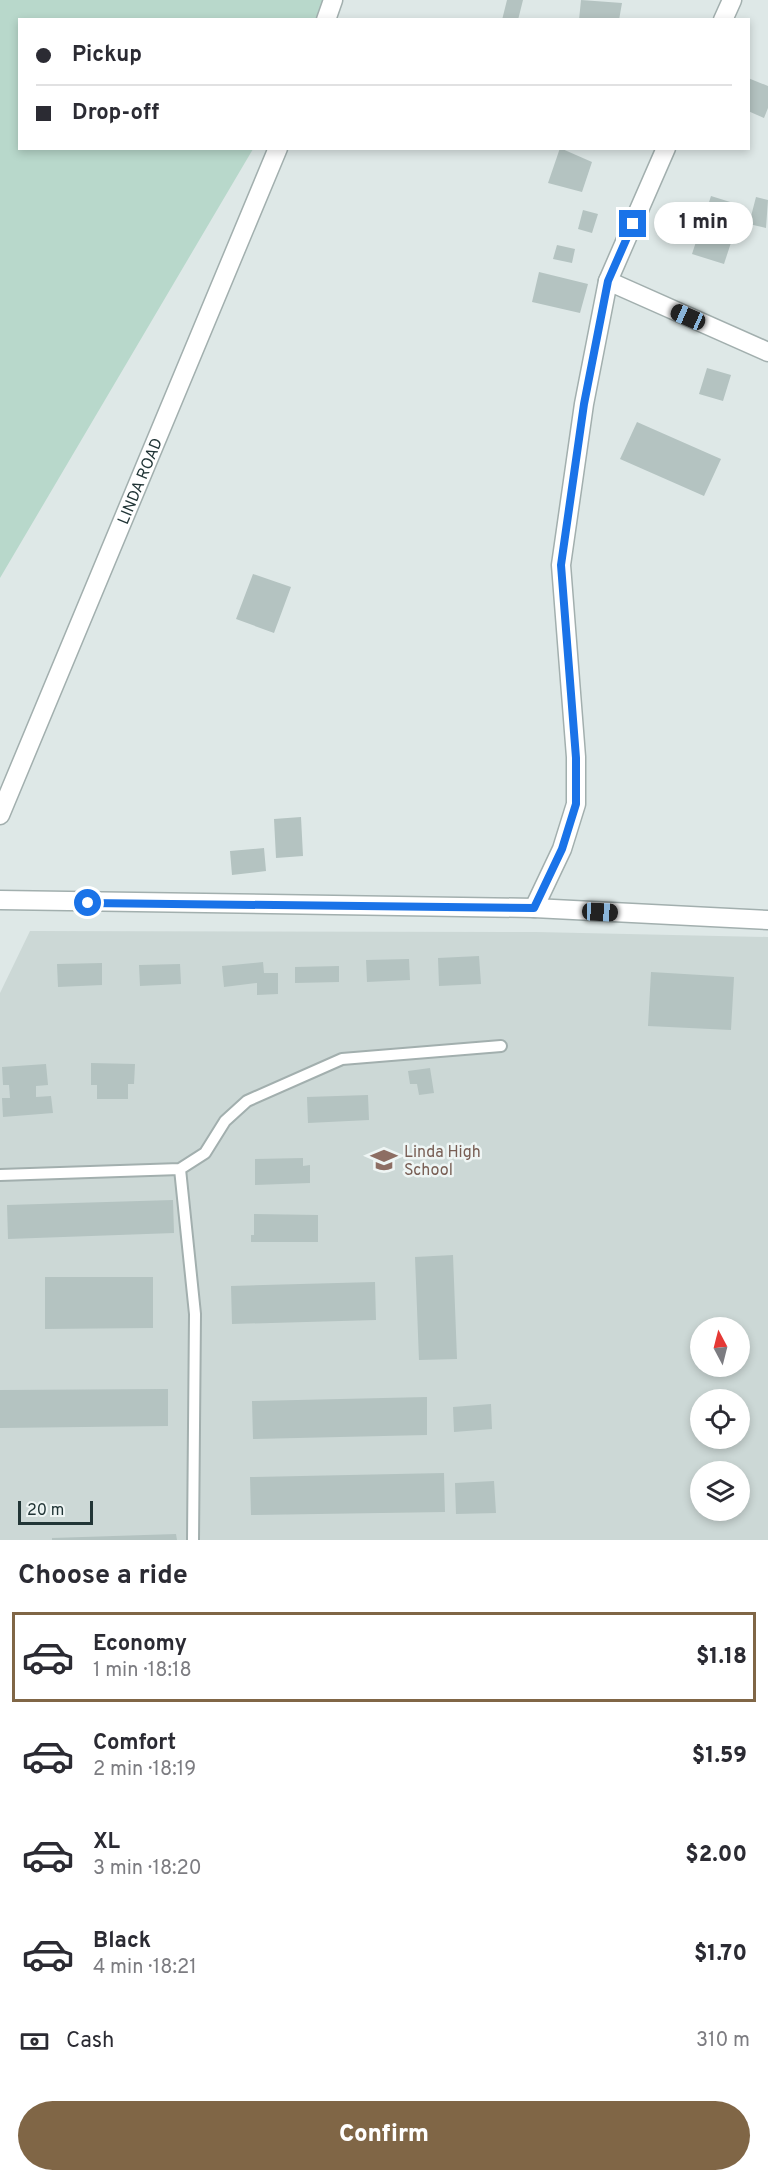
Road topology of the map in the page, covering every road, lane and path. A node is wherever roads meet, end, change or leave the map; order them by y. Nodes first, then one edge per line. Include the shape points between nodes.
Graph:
1 (333, 0) edge
2 (732, 0) edge
3 (327, 18) edge
4 (724, 18) edge
5 (277, 150) edge
6 (665, 150) edge
7 (608, 281) junction
8 (768, 352) edge
9 (0, 815) edge
10 (0, 900) edge
11 (534, 908) junction
12 (768, 920) edge
13 (501, 1046) dead end
14 (180, 1169) junction
15 (0, 1175) edge
16 (193, 1540) edge

1 - 3 street
2 - 4 street
5 - 9 street, LINDA ROAD
6 - 7 street
7 - 8 street
7 - 11 street via 584,404 561,565 576,804 562,849
10 - 11 street
11 - 12 street
13 - 14 lane via 342,1059 247,1101 225,1121 205,1153
14 - 15 lane
14 - 16 lane via 195,1314

